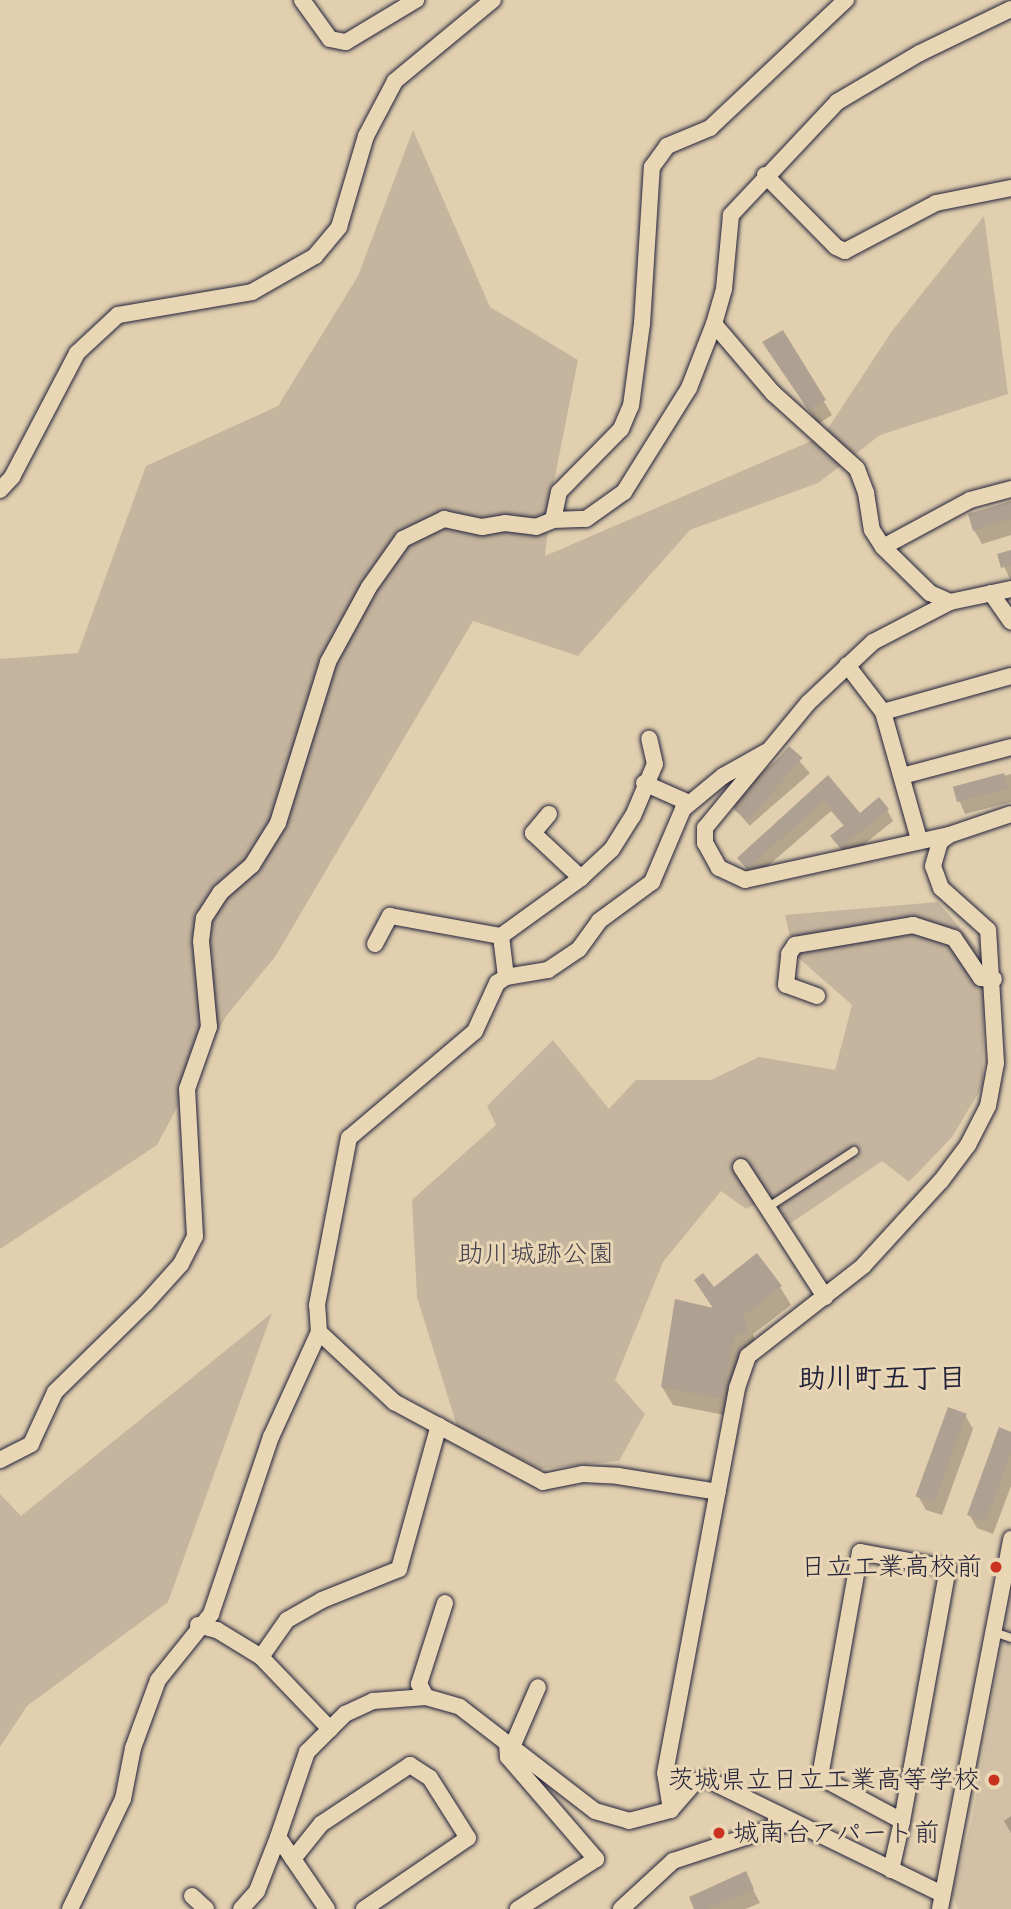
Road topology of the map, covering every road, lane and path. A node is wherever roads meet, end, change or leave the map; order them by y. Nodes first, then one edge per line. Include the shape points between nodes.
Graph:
1 (302, 0) edge
2 (416, 0) edge
3 (493, 0) edge
4 (846, 0) edge
5 (1011, 9) edge
6 (765, 175) junction
7 (1011, 188) edge
8 (714, 324) junction
9 (0, 489) edge
10 (1011, 489) edge
11 (553, 520) junction
12 (883, 547) junction
13 (1011, 589) edge
14 (991, 593) junction
15 (950, 602) junction
16 (1011, 622) edge
17 (847, 665) junction
18 (1011, 676) edge
19 (883, 712) junction
20 (649, 739) dead end
21 (1011, 747) edge
22 (766, 752) junction
23 (902, 776) junction
24 (644, 783) junction
25 (689, 803) junction
26 (549, 814) dead end
27 (1011, 814) edge
28 (949, 835) junction
29 (919, 839) junction
30 (581, 878) junction
31 (501, 936) junction
32 (375, 944) dead end
33 (506, 976) junction
34 (993, 979) junction
35 (817, 996) dead end
36 (854, 1151) dead end
37 (741, 1167) dead end
38 (767, 1208) junction
39 (825, 1297) junction
40 (319, 1332) junction
41 (439, 1425) junction
42 (0, 1460) edge
43 (718, 1492) junction
44 (1011, 1539) edge
45 (445, 1603) dead end
46 (198, 1625) junction
47 (994, 1632) junction
48 (1011, 1638) edge
49 (261, 1657) junction
50 (538, 1686) dead end
51 (426, 1697) junction
52 (330, 1729) junction
53 (510, 1745) junction
54 (671, 1810) junction
55 (902, 1821) junction
56 (791, 1822) junction
57 (278, 1837) junction
58 (293, 1859) junction
59 (891, 1870) junction
60 (192, 1896) dead end
61 (940, 1901) edge
62 (70, 1909) edge
63 (206, 1909) edge
64 (241, 1909) edge
65 (327, 1909) edge
66 (364, 1909) edge
67 (518, 1909) edge
68 (621, 1909) edge

1 - 2 street via 330,39 346,42
3 - 9 street via 395,81 366,136 339,227 315,256 253,292 118,315 77,353 12,477
4 - 11 street via 710,128 667,146 652,167 631,406 621,429 559,492
5 - 6 street via 920,53 837,102
6 - 7 street via 845,251 936,203
6 - 8 street via 731,215 724,289
8 - 11 street via 689,388 624,492 586,519
8 - 12 street via 774,393 857,469 872,530
10 - 12 street via 970,500
11 - 42 street via 536,527 505,523 482,527 444,519 403,539 369,587 328,662 278,823 252,865 220,893 204,918 201,941 209,1027 187,1088 194,1236 181,1264 55,1392 31,1444
12 - 15 street via 930,593
13 - 14 street
14 - 15 street
14 - 16 street
15 - 17 street via 898,627
17 - 19 street
17 - 22 street
18 - 19 street
19 - 23 street
20 - 24 street via 655,764
21 - 23 street
22 - 25 street
22 - 29 street via 705,828 710,856 731,876 760,879
23 - 29 street
24 - 25 street
24 - 30 street via 633,816 612,849
25 - 33 street via 652,881 599,921 579,948 548,970
26 - 30 street via 533,833
27 - 28 street
28 - 29 street
28 - 34 street via 934,855 935,877 951,898 988,930
30 - 31 street
31 - 32 street via 390,916
31 - 33 street
33 - 40 street via 497,983 475,1031 349,1138 317,1305
34 - 35 street via 981,978 954,938 913,925 795,945 789,954 786,985
34 - 39 street via 996,1063 988,1105 968,1145 863,1266
36 - 38 lane
37 - 38 street
38 - 39 street
39 - 43 street via 748,1356 737,1388
40 - 41 street via 394,1402
40 - 46 street via 271,1437 211,1614
41 - 43 street via 543,1482 583,1475 618,1476
41 - 49 street via 399,1569 322,1600 288,1620
43 - 54 street via 665,1773
44 - 47 street
45 - 51 street via 419,1684
46 - 49 street via 217,1630
46 - 62 street via 158,1680 133,1748 123,1799
47 - 48 lane
47 - 61 street
49 - 52 street
50 - 53 street
51 - 52 street via 373,1701 345,1714
51 - 53 street via 460,1706
52 - 57 street via 307,1752
53 - 54 street via 595,1811 629,1821
53 - 67 street via 508,1757 596,1859
54 - 56 street via 695,1782 706,1779
55 - 55 street via 948,1568 860,1552 820,1777
55 - 59 street
56 - 59 street
56 - 68 street via 673,1861
57 - 58 street
57 - 64 street via 257,1891
58 - 65 street
58 - 66 street via 321,1824 411,1765 430,1778 468,1838
59 - 61 street
60 - 63 street

